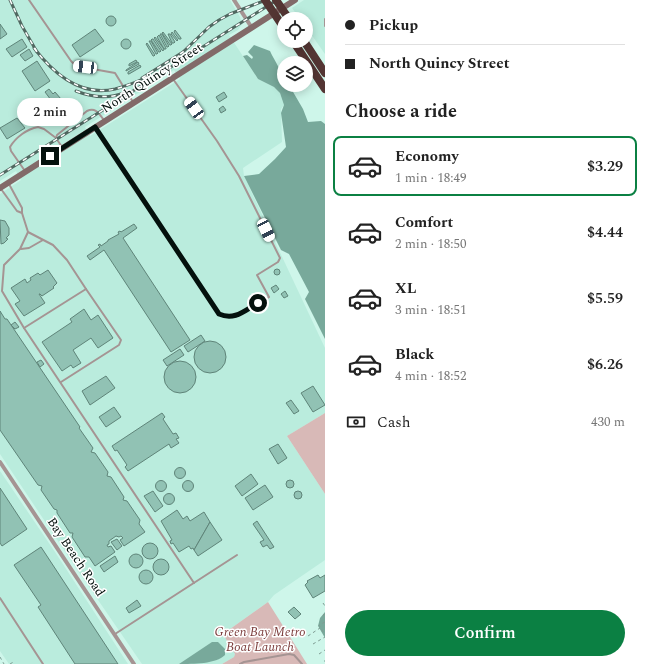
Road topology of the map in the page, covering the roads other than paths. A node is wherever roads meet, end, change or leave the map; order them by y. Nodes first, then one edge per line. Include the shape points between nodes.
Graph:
1 (29, 0) edge
2 (234, 0) edge
3 (265, 0) edge
4 (276, 0) edge
5 (295, 0) edge
6 (284, 12) edge
7 (277, 18) edge
8 (325, 19) edge
9 (325, 26) edge
10 (252, 28) junction
11 (297, 48) edge
12 (309, 48) edge
13 (325, 73) edge
14 (172, 78) junction
15 (325, 89) edge
16 (134, 103) junction
17 (105, 121) junction
18 (95, 127) junction
19 (56, 138) junction
20 (63, 148) junction
21 (26, 171) junction
22 (8, 183) junction
23 (0, 188) edge
24 (22, 213) junction
25 (28, 232) junction
26 (43, 240) junction
27 (20, 249) junction
28 (86, 289) junction
29 (24, 328) junction
30 (61, 382) junction
31 (0, 462) edge
32 (237, 555) dead end
33 (194, 583) junction
34 (0, 598) edge
35 (115, 634) junction
36 (43, 664) edge
37 (134, 664) edge
38 (240, 664) edge
39 (302, 664) edge

1 - 16 lane via 76,66 115,73
2 - 10 street
3 - 7 highway, bridge
4 - 6 highway, bridge
5 - 10 street, North Quincy Street
8 - 9 lane
10 - 14 street, North Quincy Street
11 - 15 highway
12 - 13 highway
14 - 16 street, North Quincy Street
14 - 18 lane via 217,140 239,176 280,258 278,262 257,275 269,297 232,317 219,314
16 - 17 street, North Quincy Street
17 - 18 street, North Quincy Street
17 - 19 lane via 96,110 91,109 58,133
18 - 20 street, North Quincy Street
19 - 20 lane
19 - 21 lane via 38,127 16,139 10,147 11,151
20 - 21 street, North Quincy Street
21 - 22 street, North Quincy Street
22 - 23 street, North Quincy Street
22 - 24 lane via 22,208
23 - 24 lane via 16,211
24 - 25 lane
25 - 26 lane
25 - 27 lane
26 - 27 lane via 30,248
26 - 28 lane via 53,245 67,260
27 - 29 lane via 4,265 2,291
28 - 29 lane
28 - 30 lane via 121,340 119,345
29 - 30 lane
30 - 33 lane
31 - 35 street, Bay Beach Road
32 - 33 lane
33 - 35 lane
34 - 36 lane
35 - 37 street, Bay Beach Road
38 - 39 lane via 289,654 294,655

